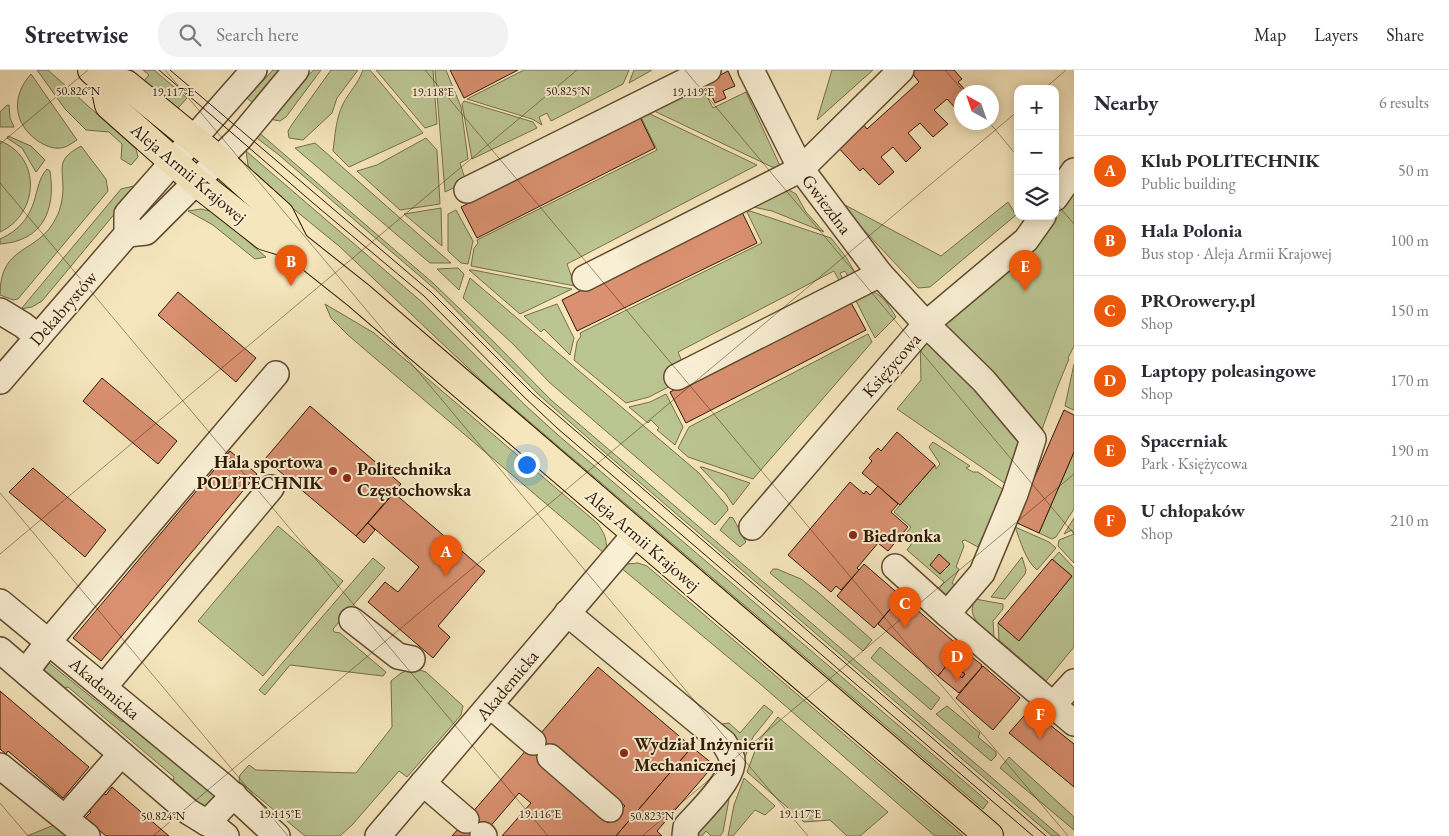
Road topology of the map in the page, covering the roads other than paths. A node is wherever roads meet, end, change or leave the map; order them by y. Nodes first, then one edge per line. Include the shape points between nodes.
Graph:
1 (254, 70) edge
2 (296, 70) edge
3 (708, 70) edge
4 (751, 70) edge
5 (901, 70) edge
6 (98, 76) edge
7 (193, 139) junction
8 (218, 160) junction
9 (173, 161) junction
10 (800, 169) junction
11 (1074, 171) edge
12 (196, 182) junction
13 (467, 190) dead end
14 (1059, 192) edge
15 (1040, 220) edge
16 (127, 234) junction
17 (295, 245) junction
18 (880, 274) junction
19 (585, 278) dead end
20 (0, 311) edge
21 (926, 324) junction
22 (38, 337) junction
23 (276, 374) dead end
24 (677, 378) dead end
25 (0, 381) edge
26 (271, 488) dead end
27 (752, 526) dead end
28 (636, 533) junction
29 (895, 567) dead end
30 (0, 602) edge
31 (567, 613) junction
32 (947, 614) junction
33 (352, 620) dead end
34 (49, 641) junction
35 (0, 650) edge
36 (412, 658) dead end
37 (28, 674) junction
38 (1074, 682) edge
39 (104, 687) junction
40 (490, 705) junction
41 (1053, 705) junction
42 (1074, 723) edge
43 (121, 754) junction
44 (3, 775) edge
45 (423, 784) junction
46 (234, 795) junction
47 (610, 809) dead end
48 (66, 817) junction
49 (216, 830) edge
50 (478, 830) edge
51 (87, 836) edge
52 (277, 836) edge
53 (378, 836) edge
54 (685, 836) edge
55 (989, 836) edge

1 - 7 street
2 - 8 street
3 - 13 street
4 - 10 street, Gwiezdna
5 - 10 street
6 - 7 main road, Aleja Armii Krajowej via 126,84
6 - 9 main road, Aleja Armii Krajowej via 109,105
7 - 8 main road, Aleja Armii Krajowej
7 - 9 street
8 - 12 street
8 - 17 main road, Aleja Armii Krajowej via 280,215
9 - 12 main road, Aleja Armii Krajowej
9 - 16 street via 127,214
10 - 18 street, Gwiezdna
10 - 19 street
11 - 14 street
12 - 16 street via 146,232
12 - 17 main road, Aleja Armii Krajowej via 265,236
15 - 21 street, Księżycowa via 1026,240
16 - 22 street, Dekabrystów
17 - 28 main road, Aleja Armii Krajowej
18 - 21 street, Gwiezdna
18 - 24 street
20 - 22 street
21 - 27 street, Księżycowa
21 - 32 street, Gwiezdna via 984,381 1033,439 1015,494 982,573
22 - 25 street, Dekabrystów
23 - 34 street
26 - 39 street
28 - 31 street, Akademicka
28 - 55 main road, Aleja Armii Krajowej
29 - 32 street
30 - 34 street, Akademicka
31 - 40 street, Akademicka
31 - 54 street via 724,743 730,752 732,763 728,778 686,827
32 - 41 street
33 - 36 street via 398,656
34 - 37 street via 30,664
34 - 39 street, Akademicka
35 - 37 street
37 - 43 street
38 - 41 street
39 - 46 street, Akademicka
40 - 45 street, Akademicka
40 - 47 street
41 - 42 street
43 - 48 street
43 - 49 street
44 - 48 street
45 - 50 street
45 - 53 street, Akademicka
46 - 49 street
46 - 52 street, Akademicka
48 - 51 street

